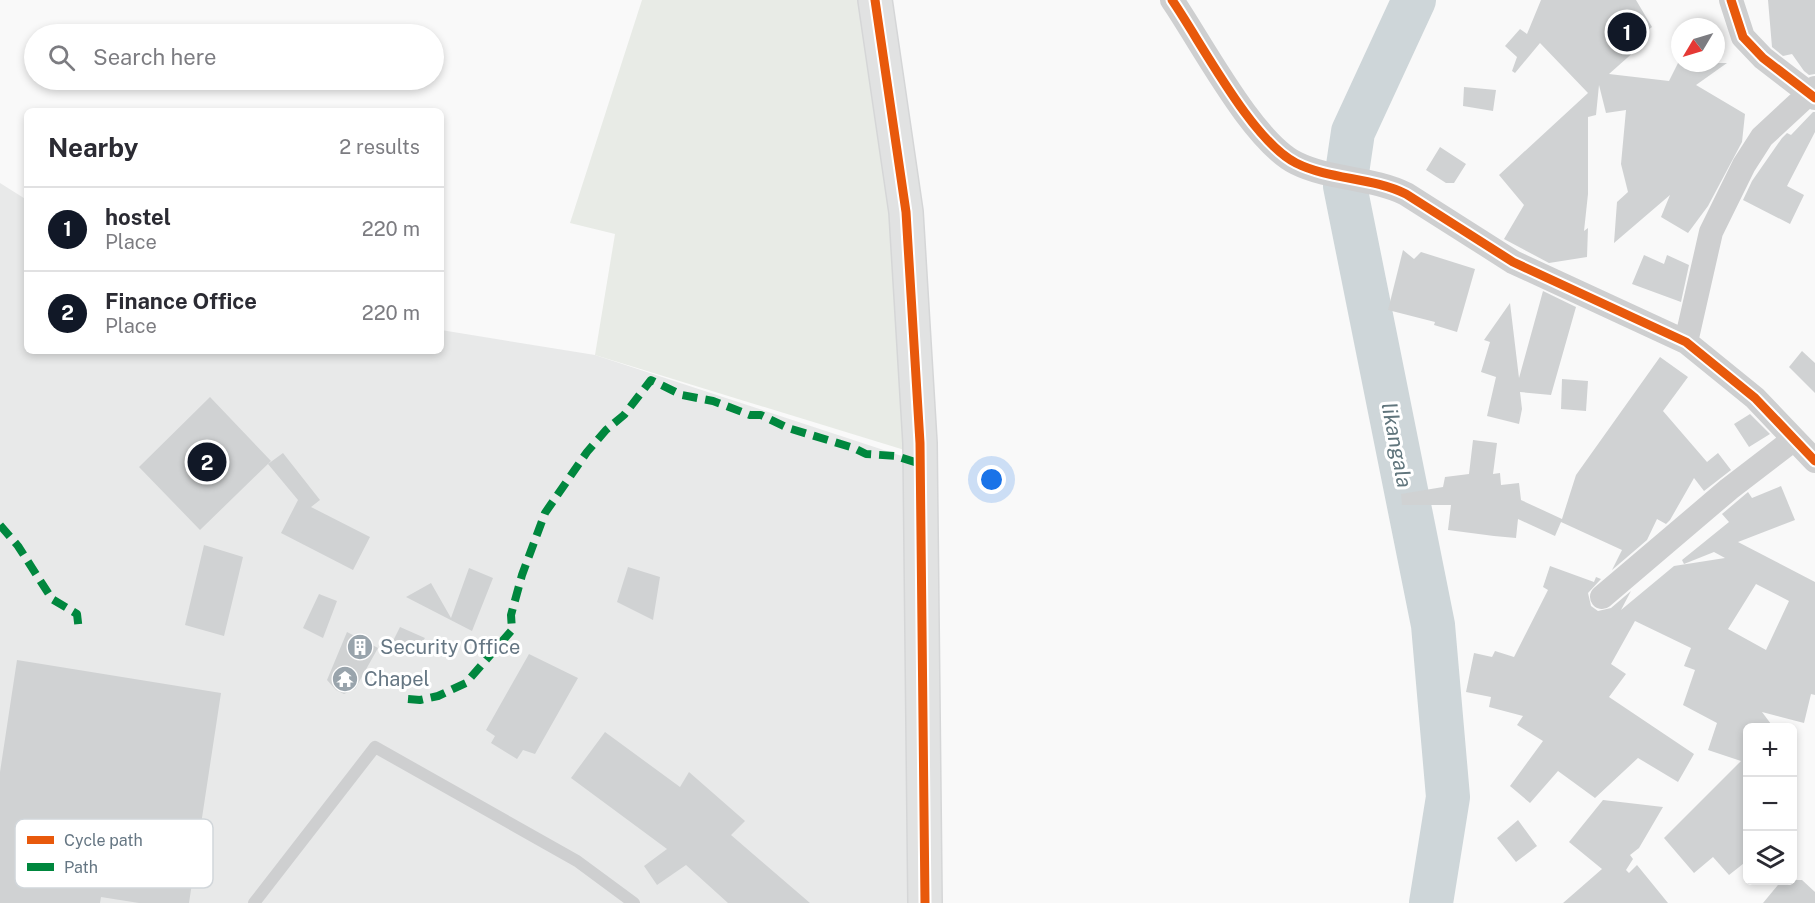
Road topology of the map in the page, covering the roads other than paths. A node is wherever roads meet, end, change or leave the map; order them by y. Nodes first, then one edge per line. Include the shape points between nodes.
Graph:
1 (875, 0) edge
2 (1172, 0) edge
3 (1731, 0) edge
4 (1813, 93) edge
5 (1686, 342) junction
6 (1793, 440) junction
7 (1815, 461) edge
8 (1602, 597) dead end
9 (254, 903) edge
10 (634, 903) edge
11 (925, 903) edge

1 - 11 street via 906,212 920,443
2 - 5 street via 1242,106 1294,162 1388,185 1513,262
3 - 4 street via 1743,37 1763,58
4 - 5 street via 1762,137 1744,165 1711,231
5 - 6 street via 1755,398
6 - 7 street
6 - 8 street
9 - 10 lane via 375,747 577,861

